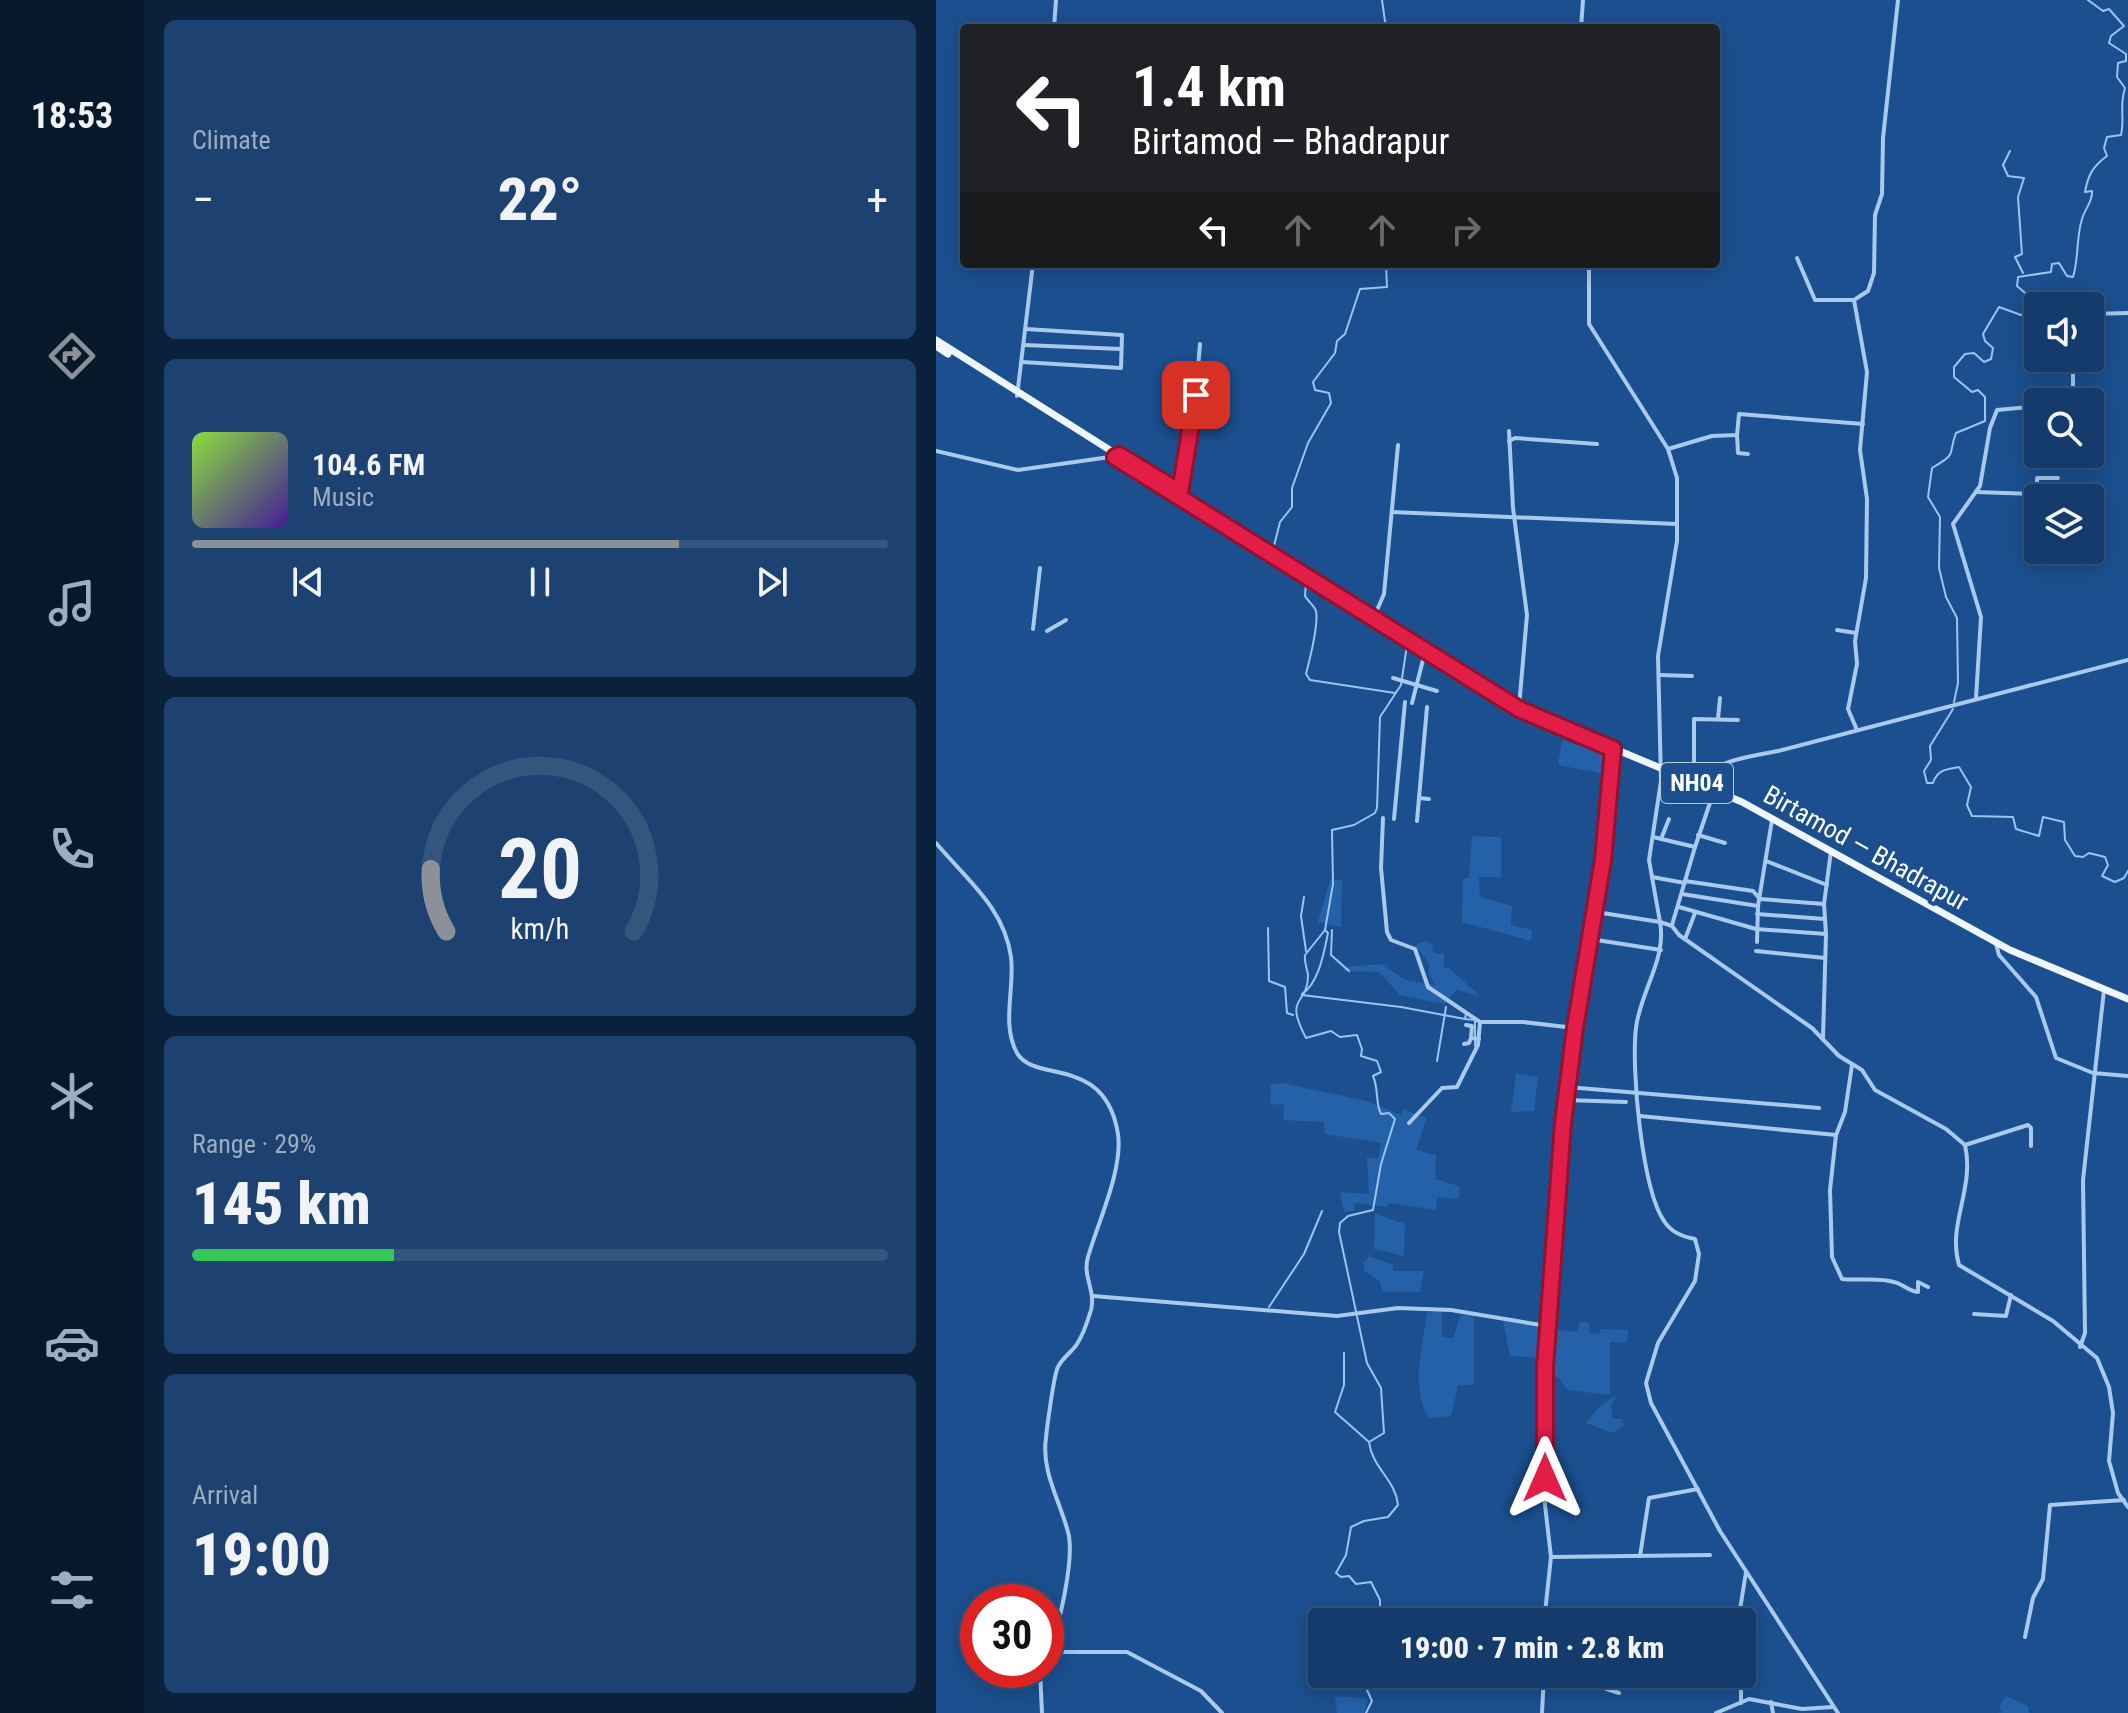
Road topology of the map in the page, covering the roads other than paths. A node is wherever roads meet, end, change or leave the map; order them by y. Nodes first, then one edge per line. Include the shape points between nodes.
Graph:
1 (1056, 0) edge
2 (1583, 0) edge
3 (1898, 0) edge
4 (1054, 24) edge
5 (1581, 24) edge
6 (1797, 258) dead end
7 (1033, 268) edge
8 (1589, 268) edge
9 (1854, 300) junction
10 (2128, 313) edge
11 (2104, 314) edge
12 (1026, 329) junction
13 (936, 343) edge
14 (1200, 344) dead end
15 (1024, 345) junction
16 (1121, 349) junction
17 (1022, 362) junction
18 (1018, 394) junction
19 (2024, 407) edge
20 (1863, 424) junction
21 (1509, 431) dead end
22 (1737, 435) junction
23 (1509, 441) junction
24 (1597, 444) dead end
25 (1398, 445) dead end
26 (1668, 449) junction
27 (936, 451) edge
28 (1748, 454) dead end
29 (1117, 456) junction
30 (2058, 478) dead end
31 (1180, 492) junction
32 (1976, 492) junction
33 (1392, 512) junction
34 (1514, 516) junction
35 (1678, 524) junction
36 (1253, 541) junction
37 (1040, 568) dead end
38 (1374, 617) junction
39 (1066, 620) dead end
40 (1033, 629) dead end
41 (1837, 630) dead end
42 (1047, 631) dead end
43 (1856, 633) junction
44 (1425, 649) junction
45 (2128, 660) edge
46 (1659, 675) junction
47 (1692, 676) dead end
48 (1393, 678) dead end
49 (1416, 685) junction
50 (1437, 691) dead end
51 (1720, 698) dead end
52 (1976, 699) junction
53 (1405, 702) dead end
54 (1412, 703) dead end
55 (1427, 707) dead end
56 (1519, 709) junction
57 (1718, 719) junction
58 (1738, 720) dead end
59 (1857, 730) junction
60 (1613, 749) junction
61 (1661, 768) junction
62 (1694, 782) junction
63 (1714, 790) junction
64 (1419, 798) junction
65 (1429, 799) dead end
66 (1383, 818) dead end
67 (1772, 818) junction
68 (1394, 819) dead end
69 (1669, 819) dead end
70 (1417, 821) dead end
71 (1698, 835) junction
72 (1653, 837) junction
73 (1661, 839) junction
74 (936, 843) edge
75 (1725, 843) dead end
76 (1695, 847) junction
77 (1831, 851) junction
78 (1766, 861) junction
79 (1652, 877) junction
80 (1685, 882) junction
81 (1827, 885) junction
82 (1682, 894) junction
83 (1760, 899) junction
84 (1824, 904) junction
85 (1758, 906) junction
86 (1679, 907) junction
87 (1596, 912) junction
88 (1695, 913) junction
89 (1757, 914) junction
90 (1825, 919) junction
91 (1660, 922) junction
92 (1672, 926) junction
93 (1756, 929) junction
94 (1826, 934) junction
95 (1590, 939) junction
96 (1685, 939) junction
97 (1757, 942) dead end
98 (1996, 942) junction
99 (1661, 950) junction
100 (1756, 951) dead end
101 (1825, 958) junction
102 (2104, 990) junction
103 (2128, 999) edge
104 (1480, 1022) junction
105 (1466, 1025) dead end
106 (1575, 1028) junction
107 (1471, 1038) junction
108 (1823, 1038) junction
109 (1479, 1039) junction
110 (1464, 1044) dead end
111 (1852, 1065) junction
112 (2096, 1074) junction
113 (2128, 1076) edge
114 (1567, 1087) junction
115 (1637, 1091) junction
116 (1566, 1100) junction
117 (1626, 1102) dead end
118 (1819, 1108) dead end
119 (1640, 1116) junction
120 (1409, 1123) dead end
121 (1836, 1135) junction
122 (1965, 1145) junction
123 (2031, 1146) dead end
124 (1928, 1287) dead end
125 (2011, 1295) junction
126 (1093, 1296) junction
127 (1974, 1314) dead end
128 (1547, 1326) junction
129 (2080, 1347) junction
130 (1698, 1489) junction
131 (2124, 1500) junction
132 (2128, 1507) edge
133 (1710, 1555) dead end
134 (1640, 1556) junction
135 (1551, 1557) junction
136 (1746, 1570) junction
137 (1064, 1586) edge
138 (1546, 1608) edge
139 (1740, 1608) edge
140 (2025, 1637) dead end
141 (1064, 1654) edge
142 (1041, 1688) edge
143 (1543, 1688) edge
144 (1604, 1688) edge
145 (1741, 1688) edge
146 (1619, 1693) dead end
147 (1771, 1702) junction
148 (1741, 1703) junction
149 (1833, 1707) junction
150 (1042, 1713) edge
151 (1222, 1713) edge
152 (1542, 1713) edge
153 (1716, 1713) edge
154 (1773, 1713) edge
155 (1838, 1713) edge

1 - 4 street
2 - 5 street
3 - 9 street via 1882,194 1875,215 1874,273 1868,291
6 - 9 street via 1815,300
7 - 12 street
8 - 26 street via 1589,324
9 - 20 street via 1867,372
10 - 11 street
12 - 15 street
12 - 16 street via 1122,335
13 - 18 main road, Birtamod — Bhadrapur / NH04
14 - 31 street
15 - 16 street
15 - 17 street
16 - 17 street via 1121,368
17 - 18 street
18 - 29 main road, Birtamod — Bhadrapur / NH04
19 - 32 street via 1997,410
20 - 22 street via 1739,414
20 - 43 street via 1866,578
21 - 23 street
22 - 26 street
22 - 28 street via 1738,453
23 - 24 street
23 - 34 street
25 - 33 street
26 - 35 street via 1677,478
27 - 29 street via 1018,470
29 - 31 main road, Birtamod — Bhadrapur / NH04
29 - 36 main road, Birtamod — Bhadrapur / NH04
30 - 32 street via 2037,478 2037,494
31 - 36 main road, Birtamod — Bhadrapur / NH04
32 - 52 street via 1953,524 1981,617
33 - 34 street
33 - 38 street via 1384,594
34 - 35 street
34 - 56 street via 1527,615
35 - 46 street
36 - 38 main road, Birtamod — Bhadrapur / NH04
37 - 40 street
38 - 44 main road, Birtamod — Bhadrapur / NH04
39 - 42 street
41 - 43 street
43 - 59 street via 1857,664 1848,709
44 - 49 street
44 - 56 main road, Birtamod — Bhadrapur / NH04
45 - 52 street
46 - 47 street
46 - 61 street
48 - 49 street
49 - 50 street
49 - 54 street
51 - 57 street
52 - 59 street
53 - 68 street
55 - 64 street
56 - 60 main road, Birtamod — Bhadrapur / NH04
57 - 58 street
57 - 62 street via 1694,719
59 - 62 street via 1716,765
60 - 61 main road, Birtamod — Bhadrapur / NH04
60 - 87 street
61 - 62 main road, Birtamod — Bhadrapur / NH04
61 - 72 street
62 - 63 main road, Birtamod — Bhadrapur / NH04
63 - 67 main road, Birtamod — Bhadrapur / NH04
63 - 71 street
64 - 65 street
64 - 70 street
66 - 104 street via 1387,932 1391,940 1415,949 1428,987
67 - 77 main road, Birtamod — Bhadrapur / NH04
67 - 78 street
69 - 73 street
71 - 75 street
71 - 76 street
72 - 73 street
72 - 79 street
73 - 76 street
74 - 126 street via 998,916 1011,957 1011,1034 1019,1057 1033,1066 1082,1078 1111,1110 1118,1142 1106,1204 1086,1264
76 - 80 street
77 - 81 street
77 - 98 main road, Birtamod — Bhadrapur / NH04
78 - 81 street
78 - 83 street
79 - 80 street
79 - 91 street
80 - 82 street
80 - 83 street via 1753,891
81 - 84 street
82 - 85 street
82 - 86 street
83 - 84 street
83 - 85 street
84 - 90 street
85 - 89 street
86 - 88 street
86 - 92 street
87 - 91 street
87 - 95 street
88 - 93 street
88 - 96 street
89 - 90 street
89 - 93 street
90 - 94 street
91 - 92 street
91 - 99 street
92 - 96 street
93 - 94 street
93 - 97 street
94 - 101 street
95 - 99 street
95 - 106 street
96 - 108 street
98 - 102 main road, Birtamod — Bhadrapur / NH04
98 - 112 street via 1999,955 2036,997 2056,1058
99 - 115 street via 1636,1026
100 - 101 street
101 - 108 street
102 - 103 main road, Birtamod — Bhadrapur / NH04
102 - 112 street
104 - 106 street
104 - 109 street
105 - 107 street via 1472,1026
106 - 114 street
107 - 109 street
107 - 110 street
108 - 111 street
109 - 120 street via 1457,1087 1442,1088
111 - 121 street
111 - 122 street via 1875,1090
112 - 113 street
112 - 129 street via 2083,1180 2085,1333
114 - 115 street
114 - 116 street
115 - 118 street
115 - 119 street
116 - 117 street
116 - 128 street
119 - 121 street
119 - 130 street via 1648,1187 1664,1223 1699,1246 1695,1281 1658,1343 1646,1383 1651,1403
121 - 124 street via 1831,1236 1832,1257 1842,1279 1879,1279 1918,1292 1918,1282
122 - 123 street via 2028,1125
122 - 125 street via 1969,1173 1955,1235 1959,1265
125 - 127 street via 2006,1316
125 - 129 street via 2053,1321
126 - 128 street via 1337,1316 1398,1308 1451,1310
126 - 137 street via 1078,1343 1057,1368 1046,1438 1046,1464 1070,1541
128 - 135 street via 1544,1451
129 - 131 street via 2097,1358 2109,1387 2114,1422 2109,1461
130 - 134 street via 1649,1498
130 - 136 street
131 - 132 street
131 - 140 street via 2050,1505 2043,1579
133 - 134 street
134 - 135 street
135 - 138 street
136 - 139 street
136 - 149 street
141 - 151 street via 1127,1652 1201,1691
142 - 150 street
143 - 152 street
144 - 146 street
145 - 148 street
147 - 148 street
147 - 149 street via 1802,1709
147 - 154 street
148 - 153 street
149 - 155 street

